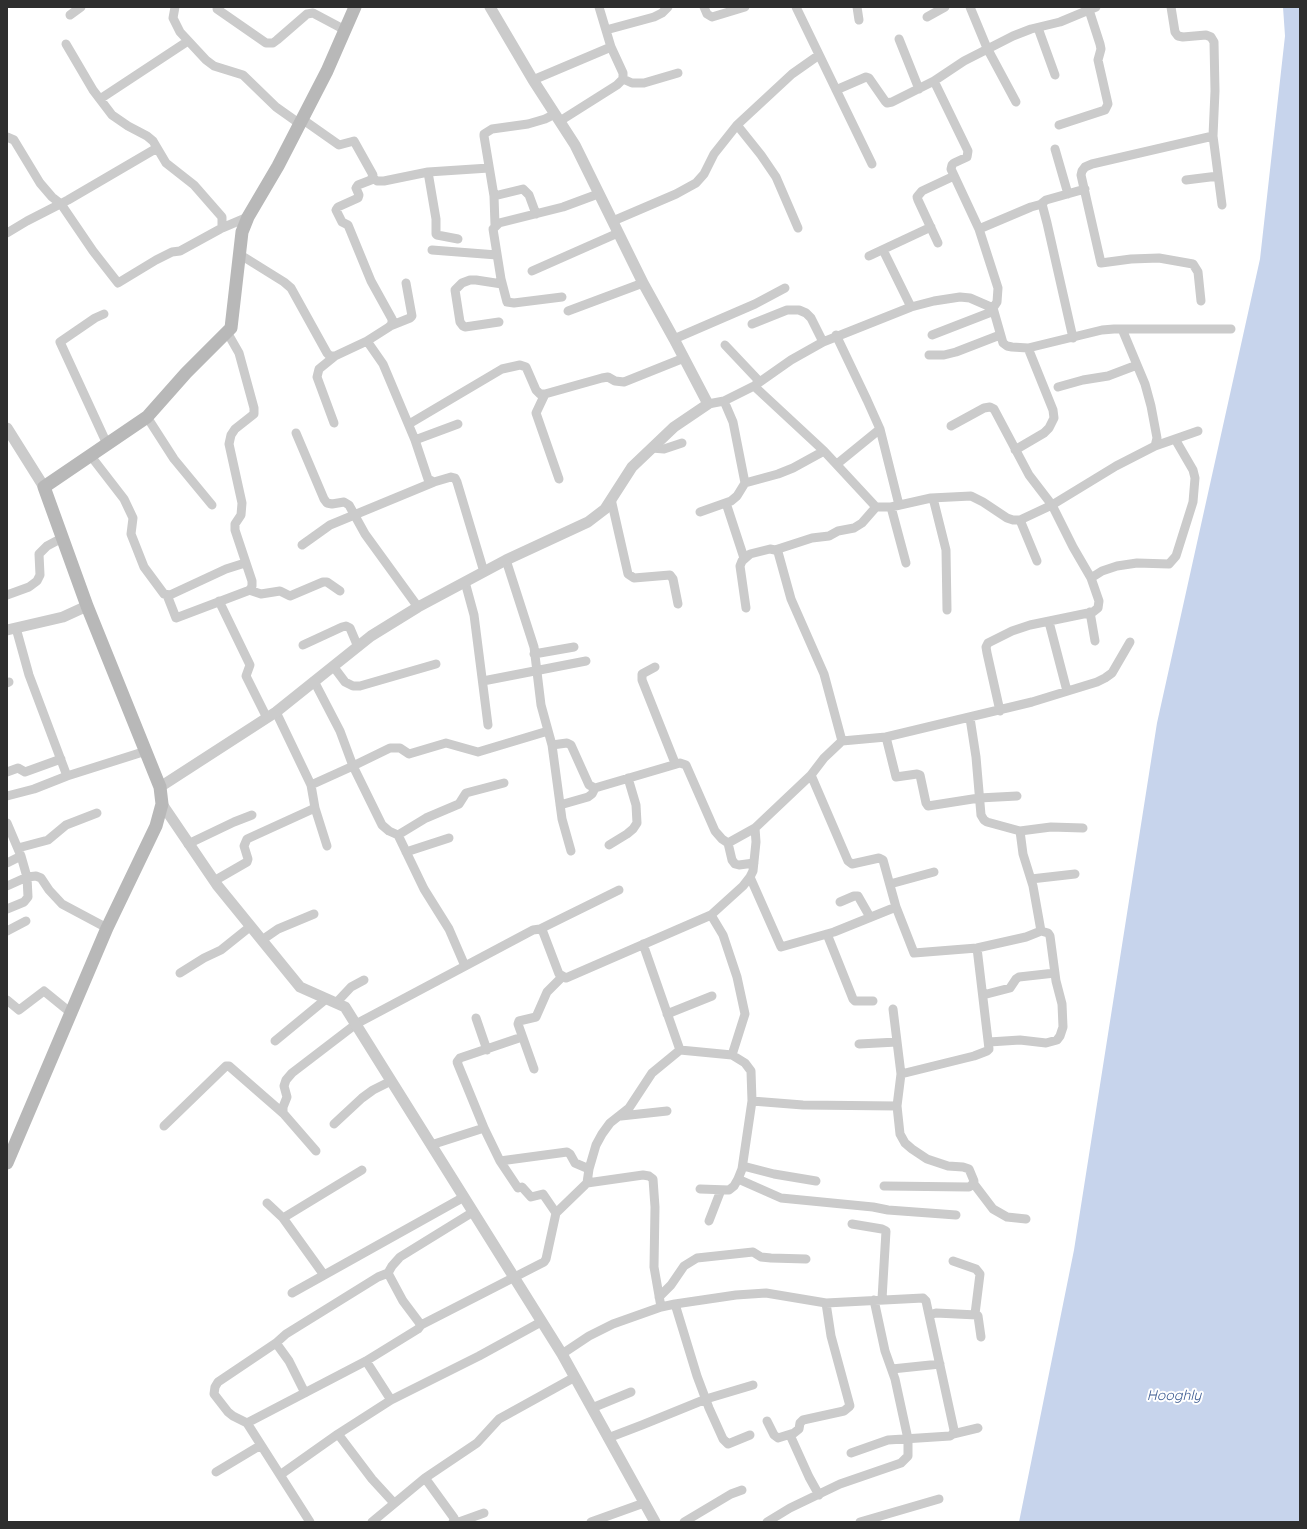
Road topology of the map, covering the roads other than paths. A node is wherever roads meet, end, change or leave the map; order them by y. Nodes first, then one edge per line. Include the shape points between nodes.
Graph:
1 (81, 7) edge
2 (175, 7) edge
3 (355, 7) edge
4 (490, 7) edge
5 (599, 7) edge
6 (668, 7) edge
7 (704, 7) edge
8 (745, 7) edge
9 (796, 7) edge
10 (857, 7) edge
11 (945, 7) edge
12 (970, 7) edge
13 (1171, 7) edge
14 (1091, 8) edge
15 (217, 9) dead end
16 (70, 15) dead end
17 (927, 17) dead end
18 (859, 20) dead end
19 (1038, 28) junction
20 (345, 30) junction
21 (606, 30) junction
22 (899, 39) dead end
23 (188, 41) junction
24 (66, 44) dead end
25 (611, 47) junction
26 (987, 48) junction
27 (819, 55) junction
28 (678, 73) dead end
29 (1055, 75) dead end
30 (622, 79) junction
31 (533, 80) junction
32 (934, 81) junction
33 (919, 89) junction
34 (836, 90) junction
35 (100, 99) junction
36 (1016, 102) dead end
37 (557, 118) junction
38 (301, 122) junction
39 (737, 125) junction
40 (1059, 125) dead end
41 (1213, 136) junction
42 (7, 137) edge
43 (157, 148) junction
44 (1055, 149) dead end
45 (872, 164) dead end
46 (489, 168) junction
47 (428, 172) junction
48 (954, 176) junction
49 (1218, 176) junction
50 (372, 178) junction
51 (1186, 180) dead end
52 (1085, 190) junction
53 (598, 194) junction
54 (1068, 194) junction
55 (494, 196) junction
56 (61, 204) junction
57 (1041, 204) junction
58 (1222, 205) dead end
59 (536, 214) junction
60 (248, 217) junction
61 (613, 221) junction
62 (495, 225) junction
63 (931, 227) junction
64 (222, 228) junction
65 (798, 228) dead end
66 (979, 229) junction
67 (7, 233) edge
68 (618, 233) junction
69 (458, 239) dead end
70 (938, 243) dead end
71 (432, 250) dead end
72 (883, 250) junction
73 (240, 254) junction
74 (496, 255) junction
75 (869, 256) dead end
76 (532, 271) dead end
77 (643, 283) junction
78 (406, 284) dead end
79 (502, 284) junction
80 (785, 288) dead end
81 (562, 298) dead end
82 (1201, 301) dead end
83 (911, 307) junction
84 (994, 309) junction
85 (568, 311) dead end
86 (104, 314) dead end
87 (499, 322) dead end
88 (752, 324) dead end
89 (390, 326) junction
90 (1122, 329) junction
91 (1231, 329) dead end
92 (227, 332) junction
93 (836, 335) junction
94 (932, 335) dead end
95 (1000, 335) junction
96 (1073, 338) junction
97 (674, 339) junction
98 (367, 340) junction
99 (822, 342) junction
100 (725, 345) dead end
101 (1028, 348) junction
102 (929, 355) dead end
103 (335, 356) junction
104 (684, 358) junction
105 (1137, 365) junction
106 (757, 384) junction
107 (1058, 387) dead end
108 (545, 394) junction
109 (724, 401) junction
110 (708, 404) junction
111 (148, 417) junction
112 (334, 423) dead end
113 (409, 424) junction
114 (458, 424) dead end
115 (951, 426) dead end
116 (7, 428) edge
117 (880, 430) junction
118 (1198, 431) dead end
119 (296, 433) dead end
120 (1175, 439) junction
121 (415, 440) junction
122 (682, 443) dead end
123 (107, 444) junction
124 (1155, 446) junction
125 (652, 448) junction
126 (1015, 450) junction
127 (824, 451) junction
128 (90, 456) junction
129 (837, 464) junction
130 (559, 480) dead end
131 (434, 482) junction
132 (745, 483) junction
133 (44, 487) junction
134 (933, 498) junction
135 (611, 499) junction
136 (726, 503) junction
137 (212, 505) dead end
138 (1052, 505) junction
139 (895, 506) junction
140 (876, 507) junction
141 (700, 512) dead end
142 (354, 515) junction
143 (1020, 520) junction
144 (62, 538) junction
145 (302, 545) dead end
146 (775, 550) junction
147 (744, 558) junction
148 (506, 560) junction
149 (1037, 561) dead end
150 (245, 563) junction
151 (906, 563) dead end
152 (484, 572) junction
153 (1091, 578) junction
154 (465, 582) junction
155 (249, 590) junction
156 (340, 591) dead end
157 (7, 595) edge
158 (167, 595) junction
159 (219, 601) junction
160 (678, 604) dead end
161 (87, 606) junction
162 (418, 607) junction
163 (746, 608) dead end
164 (947, 610) dead end
165 (1090, 612) junction
166 (1049, 622) junction
167 (12, 629) edge
168 (1095, 642) dead end
169 (1130, 642) dead end
170 (303, 645) dead end
171 (358, 646) junction
172 (574, 647) dead end
173 (534, 654) junction
174 (586, 661) dead end
175 (436, 664) dead end
176 (333, 666) junction
177 (655, 667) dead end
178 (537, 671) junction
179 (314, 681) junction
180 (483, 681) junction
181 (1067, 691) junction
182 (1000, 711) junction
183 (276, 712) junction
184 (267, 718) junction
185 (970, 718) junction
186 (488, 725) dead end
187 (548, 731) junction
188 (886, 737) junction
189 (842, 742) junction
190 (552, 745) junction
191 (146, 751) junction
192 (61, 759) junction
193 (675, 764) junction
194 (353, 766) junction
195 (7, 772) edge
196 (811, 775) junction
197 (67, 776) junction
198 (628, 778) junction
199 (504, 783) dead end
200 (311, 785) junction
201 (160, 787) junction
202 (595, 788) junction
203 (7, 796) edge
204 (1017, 796) dead end
205 (980, 798) junction
206 (162, 804) junction
207 (560, 805) junction
208 (314, 808) junction
209 (97, 813) dead end
210 (252, 815) dead end
211 (7, 823) edge
212 (755, 828) junction
213 (1083, 828) dead end
214 (1020, 831) junction
215 (398, 835) junction
216 (449, 838) dead end
217 (188, 844) junction
218 (728, 844) junction
219 (609, 845) dead end
220 (327, 846) dead end
221 (20, 852) junction
222 (406, 852) junction
223 (571, 852) dead end
224 (7, 863) edge
225 (754, 863) junction
226 (934, 872) dead end
227 (1075, 874) dead end
228 (27, 877) junction
229 (750, 877) junction
230 (1031, 879) junction
231 (214, 881) junction
232 (890, 884) junction
233 (7, 886) edge
234 (619, 890) dead end
235 (840, 902) dead end
236 (896, 907) junction
237 (7, 909) edge
238 (314, 914) dead end
239 (711, 915) junction
240 (870, 917) junction
241 (26, 921) dead end
242 (251, 926) junction
243 (107, 928) junction
244 (540, 929) junction
245 (7, 931) edge
246 (1041, 931) junction
247 (828, 934) junction
248 (262, 940) junction
249 (643, 944) junction
250 (977, 948) junction
251 (465, 966) junction
252 (180, 973) dead end
253 (1055, 973) junction
254 (562, 977) junction
255 (364, 980) dead end
256 (983, 995) junction
257 (712, 996) dead end
258 (7, 1000) edge
259 (331, 1001) junction
260 (873, 1001) dead end
261 (893, 1009) dead end
262 (71, 1013) junction
263 (667, 1014) junction
264 (476, 1018) dead end
265 (356, 1024) junction
266 (522, 1037) junction
267 (275, 1041) dead end
268 (897, 1042) junction
269 (989, 1042) junction
270 (859, 1044) dead end
271 (487, 1050) junction
272 (680, 1050) junction
273 (732, 1055) junction
274 (534, 1069) dead end
275 (900, 1074) junction
276 (391, 1081) junction
277 (752, 1101) junction
278 (897, 1106) junction
279 (667, 1111) dead end
280 (284, 1114) junction
281 (620, 1116) junction
282 (334, 1124) dead end
283 (164, 1126) dead end
284 (484, 1128) junction
285 (431, 1145) junction
286 (10, 1149) edge
287 (316, 1151) dead end
288 (500, 1161) junction
289 (7, 1163) edge
290 (743, 1166) junction
291 (589, 1169) junction
292 (362, 1170) dead end
293 (738, 1179) junction
294 (816, 1181) dead end
295 (587, 1183) junction
296 (974, 1184) junction
297 (884, 1186) dead end
298 (700, 1189) dead end
299 (721, 1190) junction
300 (464, 1197) junction
301 (268, 1203) dead end
302 (473, 1212) junction
303 (556, 1213) junction
304 (956, 1216) dead end
305 (283, 1218) junction
306 (1026, 1219) dead end
307 (709, 1221) dead end
308 (852, 1224) dead end
309 (806, 1259) dead end
310 (953, 1261) dead end
311 (388, 1273) junction
312 (324, 1275) junction
313 (514, 1277) junction
314 (292, 1293) dead end
315 (659, 1297) junction
316 (878, 1300) junction
317 (826, 1303) junction
318 (675, 1304) junction
319 (660, 1307) junction
320 (975, 1314) junction
321 (929, 1315) junction
322 (541, 1322) junction
323 (421, 1325) junction
324 (981, 1337) dead end
325 (276, 1343) junction
326 (562, 1354) junction
327 (366, 1361) junction
328 (940, 1364) junction
329 (892, 1370) junction
330 (574, 1377) junction
331 (753, 1385) dead end
332 (631, 1392) dead end
333 (305, 1393) junction
334 (706, 1399) junction
335 (391, 1400) junction
336 (592, 1408) junction
337 (767, 1421) dead end
338 (247, 1423) junction
339 (978, 1428) dead end
340 (338, 1434) junction
341 (953, 1434) junction
342 (750, 1435) dead end
343 (790, 1435) junction
344 (608, 1438) junction
345 (908, 1439) junction
346 (261, 1445) junction
347 (851, 1452) dead end
348 (216, 1472) dead end
349 (280, 1475) junction
350 (425, 1478) junction
351 (742, 1490) dead end
352 (819, 1495) junction
353 (940, 1499) dead end
354 (394, 1503) junction
355 (644, 1503) junction
356 (484, 1513) dead end
357 (310, 1522) edge
358 (372, 1522) edge
359 (453, 1522) edge
360 (459, 1522) edge
361 (591, 1522) edge
362 (655, 1522) edge
363 (684, 1522) edge
364 (766, 1522) edge
365 (860, 1522) edge

1 - 16 street
2 - 23 street via 173,18
3 - 20 main road
4 - 31 street
5 - 21 street
6 - 21 street via 654,17
7 - 8 street via 707,14 712,17
9 - 27 street
10 - 18 street
11 - 17 street
12 - 26 street
13 - 41 street via 1178,36 1206,35 1214,42
14 - 19 street via 1060,22
14 - 40 street via 1100,44 1098,60 1108,104 1105,110
15 - 20 street via 266,43 273,43 306,14 313,13
19 - 26 street
19 - 29 street
20 - 38 main road
21 - 25 street
22 - 33 street
23 - 35 street
23 - 38 street via 214,66 243,75 276,107
24 - 35 street
25 - 30 street via 623,73
25 - 31 street
26 - 32 street
26 - 36 street
27 - 34 street
27 - 39 street via 787,79
28 - 30 street via 644,83 632,83
30 - 37 street via 617,85
31 - 37 street
32 - 33 street
32 - 48 street via 968,151 967,157 952,165
33 - 34 street via 889,103 869,78
34 - 45 street
35 - 43 street via 112,115 147,136
37 - 46 street via 487,131 484,136
37 - 53 street via 575,145
38 - 50 street via 339,145 354,141 373,175
38 - 60 main road
39 - 61 street via 714,154 704,174 696,183
39 - 65 street via 776,177
41 - 49 street
41 - 52 street via 1092,164 1082,171
42 - 56 street via 14,140 40,183
43 - 56 street
43 - 64 street via 171,168 194,185 222,216
44 - 54 street
46 - 47 street
46 - 55 street
47 - 50 street via 377,181
47 - 69 street via 436,234
48 - 63 street via 922,191 917,197
48 - 66 street
49 - 51 street
49 - 58 street
50 - 89 street via 358,185 358,198 336,210 342,222 348,225 371,281 392,319
52 - 54 street
52 - 82 street via 1101,263 1159,258 1193,264 1198,272
53 - 59 street
53 - 61 street
54 - 57 street via 1046,200
55 - 59 street via 523,189 529,195
55 - 62 street
56 - 64 street via 118,283 156,260 180,251
56 - 67 street
57 - 66 street
57 - 96 street
59 - 62 street
60 - 64 street
60 - 73 main road via 242,232
61 - 68 street
62 - 74 street via 493,232
63 - 70 street
63 - 72 street
66 - 84 street via 998,288
68 - 76 street
68 - 77 street
71 - 74 street
72 - 75 street
72 - 83 street
73 - 92 main road via 231,328
73 - 103 street via 291,288 326,353
74 - 79 street
77 - 85 street
77 - 97 street
78 - 89 street via 412,316
79 - 81 street via 506,299 510,303
79 - 87 street via 470,280 455,290 460,322 463,326
80 - 97 street via 755,304
83 - 84 street via 960,297 970,298
83 - 93 street
84 - 94 street
84 - 95 street
86 - 123 street via 60,342
88 - 99 street via 787,310 799,310 811,318
89 - 98 street
90 - 91 street
90 - 96 street via 1102,330
90 - 105 street
92 - 111 main road via 186,372
92 - 150 street via 239,352 254,408 254,414 235,428 229,438 242,503 241,515 234,530
93 - 99 street
93 - 117 street
95 - 101 street via 1007,346
95 - 102 street via 956,352
96 - 101 street
97 - 104 street
98 - 103 street
98 - 113 street via 383,364
99 - 106 street
100 - 106 street
101 - 126 street via 1054,418 1044,433
103 - 112 street via 320,369 317,377
104 - 108 street via 624,382 608,377
104 - 110 street
105 - 107 street via 1108,376
105 - 124 street via 1151,406 1157,438
106 - 109 street
106 - 127 street
108 - 113 street via 538,392 525,365 520,365 502,369
108 - 130 street via 536,413
109 - 110 street
109 - 132 street via 732,422
110 - 125 street via 674,427
111 - 123 main road
111 - 137 street via 174,459
113 - 121 street
114 - 121 street
115 - 126 street via 990,407 996,412
116 - 133 street
117 - 129 street
117 - 139 street
118 - 120 street
119 - 142 street via 324,499 332,504 344,502 349,505
120 - 124 street
120 - 153 street via 1195,478 1193,502 1176,556 1169,564 1137,563 1116,566
121 - 131 street via 428,479
122 - 125 street via 664,449
123 - 128 main road
124 - 138 street via 1116,466
125 - 135 street via 632,467
126 - 138 street
127 - 129 street
127 - 132 street via 794,468
128 - 133 main road
128 - 158 street via 124,499 133,518 131,534 144,567
129 - 140 street
131 - 142 street
131 - 152 street via 451,476 455,478
132 - 136 street via 737,496
133 - 144 main road
134 - 139 street
134 - 143 street via 971,496 1007,518
134 - 164 street via 946,550
135 - 148 street via 605,509 588,522
135 - 160 street via 628,574 634,578 670,575
136 - 141 street
136 - 147 street
138 - 143 street
138 - 153 street
139 - 140 street
139 - 151 street
140 - 146 street via 854,528
142 - 145 street via 330,525
142 - 162 street
143 - 149 street
144 - 157 street via 39,554 40,575 37,581 29,587
144 - 161 main road
146 - 147 street via 750,554
146 - 189 street via 778,552 791,599 824,674
147 - 163 street via 740,566
148 - 152 street
148 - 173 street
150 - 155 street via 252,581
150 - 158 street
152 - 154 street
153 - 165 street via 1100,605
154 - 162 street
154 - 180 street via 474,615
155 - 156 street via 261,594 280,591 290,596 327,582
155 - 159 street
158 - 159 street via 176,618
159 - 184 street via 250,665 246,676
161 - 167 street via 63,617
161 - 191 main road
162 - 171 street
165 - 166 street
165 - 168 street
166 - 181 street
166 - 182 street via 1012,631 986,645
167 - 192 street
169 - 181 street via 1112,672 1105,678
170 - 171 street via 346,626 350,628
171 - 176 street
172 - 173 street
173 - 178 street
174 - 178 street
175 - 176 street via 360,686 346,682
176 - 179 street
177 - 193 street via 642,674 642,680
178 - 180 street
178 - 187 street via 541,705
179 - 183 street
179 - 194 street via 340,731
180 - 186 street
181 - 182 street
182 - 185 street
183 - 184 street
183 - 200 street
184 - 201 street
185 - 188 street
185 - 205 street
187 - 190 street
187 - 194 street via 478,752 446,743 409,754 400,748 390,748
188 - 189 street
188 - 205 street via 896,777 920,775 928,806
189 - 196 street via 824,758
190 - 202 street via 570,745 589,785
190 - 207 street
191 - 197 street
191 - 201 main road
192 - 195 street via 25,772 18,768
192 - 197 street
193 - 198 street
193 - 218 street via 680,762 686,765 716,831
194 - 200 street
194 - 215 street via 382,825
196 - 212 street
196 - 232 street via 848,861 852,864 881,858 884,860
197 - 203 street
198 - 202 street
198 - 219 street via 636,805 636,823 627,834
199 - 215 street via 466,793 459,804 426,818
200 - 208 street
201 - 206 main road
202 - 207 street via 588,797
204 - 205 street
205 - 214 street via 981,815 987,822
206 - 217 street
206 - 243 main road via 156,826
207 - 223 street
208 - 220 street
208 - 231 street via 247,839 244,846 247,862
209 - 221 street via 66,825 48,840
210 - 217 street
211 - 221 street
212 - 218 street
212 - 225 street
213 - 214 street via 1051,827
214 - 230 street via 1023,854
215 - 222 street
216 - 222 street
217 - 231 street
218 - 225 street via 735,864
221 - 224 street
221 - 228 street
222 - 251 street via 424,889 449,929
225 - 229 street
226 - 232 street
227 - 230 street
228 - 233 street
228 - 237 street via 28,897 24,902
228 - 243 street via 41,878 62,904
229 - 239 street
229 - 247 street via 781,947
230 - 246 street
231 - 242 street
232 - 236 street
234 - 244 street
235 - 240 street via 858,896
236 - 240 street
236 - 250 street via 914,953
238 - 248 street via 278,929
239 - 249 street
239 - 273 street via 723,935 737,977 745,1014
240 - 247 street
241 - 245 street
242 - 248 street
242 - 252 street via 220,950
243 - 262 main road
244 - 251 street via 533,930
244 - 254 street
246 - 250 street
246 - 253 street via 1050,936
247 - 260 street via 853,999
248 - 259 street via 300,987
249 - 254 street via 566,978
249 - 263 street
250 - 256 street
251 - 265 street
253 - 256 street via 1019,977 1010,988
253 - 269 street via 1062,1004 1063,1026 1057,1040 1046,1043 1020,1040
254 - 266 street via 547,992 536,1017 519,1021
255 - 259 street
256 - 269 street
257 - 263 street
258 - 262 street via 20,1010 44,991
259 - 265 street via 345,1008
259 - 267 street
261 - 268 street
262 - 286 main road
263 - 272 street
264 - 271 street
265 - 276 street
265 - 280 street via 286,1080 284,1090 287,1097 282,1110
266 - 271 street
266 - 274 street
268 - 270 street
268 - 275 street
269 - 275 street via 990,1049 987,1051
271 - 284 street via 460,1058 457,1062
272 - 273 street
272 - 281 street via 652,1073 629,1108
273 - 277 street via 745,1063 750,1071
275 - 278 street
276 - 282 street via 362,1098
276 - 285 street
277 - 278 street via 803,1105
277 - 290 street
278 - 296 street via 900,1134 905,1143 927,1159 969,1169
279 - 281 street
280 - 283 street via 226,1066
280 - 287 street
281 - 291 street via 602,1134
284 - 285 street
284 - 288 street
285 - 300 street
286 - 289 main road
288 - 291 street via 567,1152 575,1163
288 - 303 street via 518,1188 522,1188 531,1197 543,1194
290 - 293 street
290 - 294 street
291 - 295 street
292 - 305 street
293 - 299 street via 729,1190
293 - 304 street via 781,1198
295 - 303 street
295 - 315 street via 643,1175 653,1179 654,1267
296 - 297 street via 969,1187
296 - 306 street via 993,1209 1007,1217
298 - 299 street
299 - 307 street
300 - 302 street
300 - 312 street
301 - 305 street
302 - 311 street via 400,1257
302 - 313 street
303 - 313 street via 546,1259
305 - 312 street
308 - 316 street via 882,1229 886,1232
309 - 315 street via 761,1257 753,1252 697,1258 684,1266
310 - 320 street via 976,1269 980,1274
311 - 323 street via 403,1301
311 - 325 street via 286,1334
312 - 314 street
313 - 322 street
313 - 323 street
315 - 319 street
316 - 317 street
316 - 321 street via 923,1298 926,1300
316 - 329 street via 886,1351
317 - 318 street via 766,1293
317 - 343 street via 831,1336 850,1406 844,1411 803,1420 799,1429
318 - 319 street
318 - 334 street
319 - 326 street via 613,1324
320 - 321 street
320 - 324 street via 978,1316
321 - 328 street
322 - 326 street
322 - 335 street
323 - 327 street
325 - 333 street via 289,1361
325 - 338 street via 214,1387 214,1394 228,1412
326 - 330 street
327 - 333 street
327 - 335 street
328 - 329 street
328 - 341 street
329 - 345 street
330 - 336 street
330 - 350 street via 499,1419 476,1443
331 - 334 street
332 - 336 street
333 - 338 street
334 - 342 street via 725,1442 728,1444
334 - 344 street
335 - 340 street
336 - 344 street
337 - 343 street via 776,1437
338 - 346 street
339 - 341 street
340 - 349 street
340 - 354 street via 372,1480
341 - 345 street
343 - 352 street
344 - 355 street
345 - 347 street via 888,1440
345 - 352 street via 908,1456 901,1464 840,1484
346 - 348 street
346 - 349 street
349 - 357 street
350 - 354 street
350 - 359 street via 454,1518
351 - 363 street
352 - 364 street
353 - 365 street
354 - 358 street
355 - 361 street
355 - 362 street
356 - 360 street

